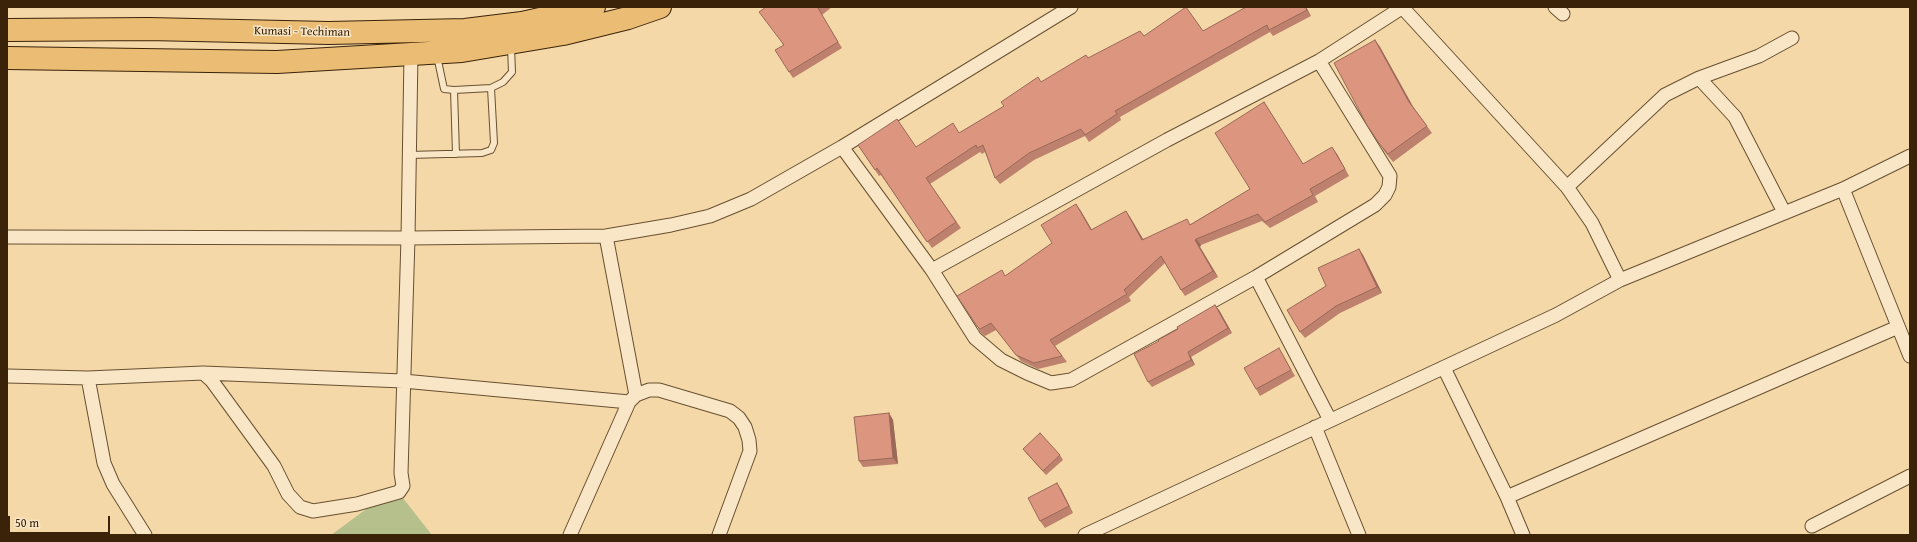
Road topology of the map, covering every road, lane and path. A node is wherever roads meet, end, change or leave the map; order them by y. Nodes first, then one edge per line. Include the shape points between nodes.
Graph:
1 (594, 7) edge
2 (660, 7) edge
3 (1071, 7) edge
4 (1402, 7) edge
5 (149, 29) junction
6 (7, 30) edge
7 (1792, 38) dead end
8 (511, 43) junction
9 (436, 52) junction
10 (410, 54) junction
11 (7, 58) edge
12 (149, 61) junction
13 (1319, 61) junction
14 (1699, 78) junction
15 (491, 88) junction
16 (454, 90) junction
17 (842, 147) junction
18 (456, 154) junction
19 (409, 155) junction
20 (1910, 156) edge
21 (1567, 187) junction
22 (1843, 189) junction
23 (1784, 212) junction
24 (606, 236) junction
25 (7, 238) edge
26 (408, 238) junction
27 (932, 270) junction
28 (1256, 277) junction
29 (1620, 280) junction
30 (1898, 327) junction
31 (1910, 356) edge
32 (1444, 368) junction
33 (202, 373) junction
34 (7, 376) edge
35 (88, 378) junction
36 (403, 381) junction
37 (633, 398) junction
38 (1330, 420) junction
39 (1315, 427) junction
40 (1910, 476) edge
41 (1507, 497) junction
42 (1812, 526) dead end
43 (145, 535) edge
44 (570, 535) edge
45 (719, 535) edge
46 (1085, 535) edge
47 (1359, 535) edge
48 (1523, 535) edge

1 - 5 highway, Kumasi - Techiman via 522,23 465,30 329,33
2 - 8 highway via 628,18
3 - 17 street
4 - 13 street
4 - 21 street
5 - 6 highway, Kumasi - Techiman
5 - 12 highway
7 - 14 street via 1759,56
8 - 9 highway
8 - 15 lane via 512,72 503,82
9 - 10 highway
9 - 16 lane via 443,86 447,90
10 - 12 highway via 277,62
10 - 19 street
11 - 12 highway
13 - 27 street via 1168,140
13 - 28 street via 1390,176 1389,187 1375,205
14 - 21 street via 1665,95
14 - 23 street via 1735,118
15 - 16 lane
15 - 18 lane via 493,147 488,152
16 - 18 lane
17 - 24 street via 751,199 710,216
17 - 27 street
18 - 19 lane
19 - 26 street
20 - 22 street
21 - 29 street via 1592,223
22 - 23 street
22 - 30 street
23 - 29 street
24 - 26 street
24 - 37 street
25 - 26 street
26 - 36 street
27 - 28 street via 975,338 1001,360 1051,383 1071,380
28 - 38 street
29 - 32 street via 1556,315
30 - 31 street
30 - 41 street
32 - 38 street
32 - 41 street
33 - 35 street
33 - 36 street
33 - 36 street via 212,381 274,466 288,494 300,507 313,511 357,504 400,492 403,486
34 - 35 street
35 - 43 street via 104,463 113,484
36 - 37 street
37 - 44 street
37 - 45 street via 649,390 660,390 730,411 745,427 750,440 750,451
38 - 39 street
39 - 46 street
39 - 47 street
40 - 42 street
41 - 48 street

